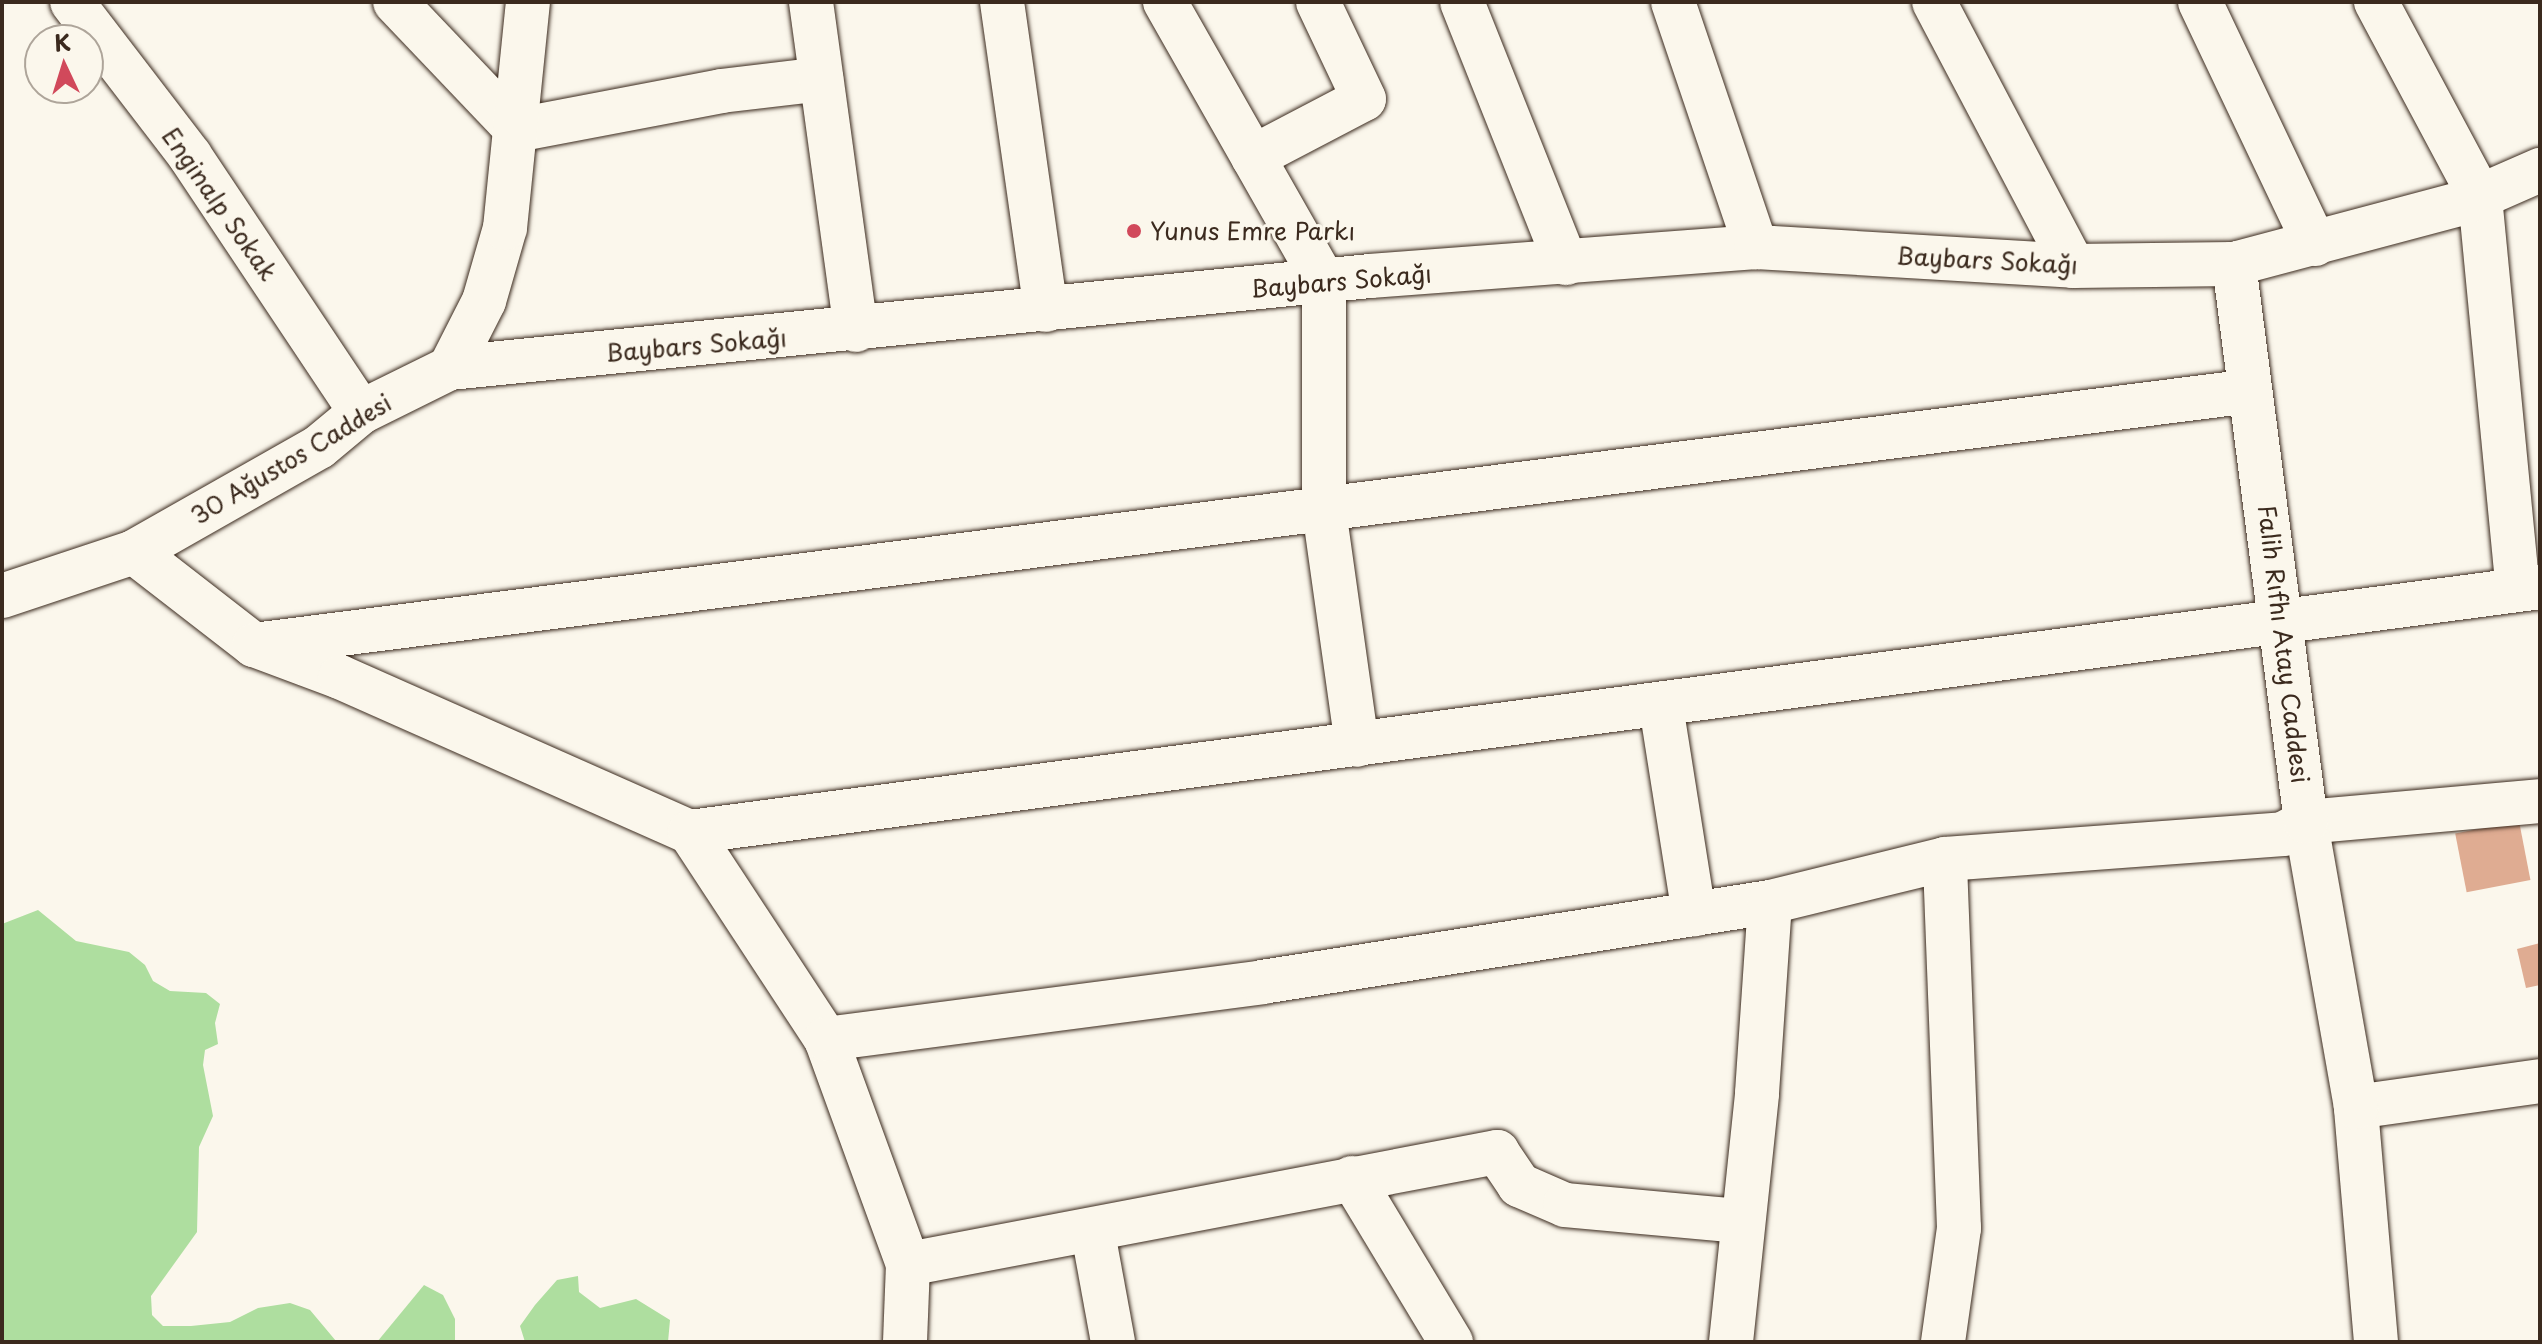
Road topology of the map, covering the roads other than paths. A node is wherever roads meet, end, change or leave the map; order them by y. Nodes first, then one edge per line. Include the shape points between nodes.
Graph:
1 (72, 2) edge
2 (395, 2) edge
3 (528, 2) edge
4 (811, 2) edge
5 (1002, 2) edge
6 (1165, 2) edge
7 (1318, 2) edge
8 (1462, 2) edge
9 (1673, 2) edge
10 (1934, 2) edge
11 (2200, 2) edge
12 (2376, 2) edge
13 (821, 79) junction
14 (517, 130) junction
15 (1253, 157) junction
16 (2540, 170) edge
17 (2480, 197) junction
18 (2315, 244) junction
19 (1756, 247) junction
20 (1566, 263) junction
21 (2234, 264) junction
22 (2073, 266) junction
23 (1324, 282) junction
24 (1046, 310) junction
25 (856, 330) junction
26 (450, 368) junction
27 (2250, 391) junction
28 (361, 412) junction
29 (1324, 510) junction
30 (134, 552) junction
31 (2529, 588) edge
32 (2, 596) edge
33 (2283, 623) junction
34 (254, 645) junction
35 (1661, 706) junction
36 (1357, 745) junction
37 (2537, 807) edge
38 (2306, 822) junction
39 (690, 832) junction
40 (1945, 859) junction
41 (1770, 902) junction
42 (1694, 914) junction
43 (826, 1039) junction
44 (2540, 1081) edge
45 (2356, 1107) junction
46 (1352, 1178) junction
47 (1741, 1221) junction
48 (1093, 1233) junction
49 (908, 1264) junction
50 (905, 1342) edge
51 (1113, 1342) edge
52 (1451, 1342) edge
53 (1731, 1342) edge
54 (1943, 1342) edge
55 (2376, 1342) edge

1 - 28 street, Enginalp Sokak via 190,156
2 - 14 street
3 - 14 street
4 - 13 street
5 - 24 street
6 - 15 street
7 - 15 street via 1364,99
8 - 20 street
9 - 19 street
10 - 22 street
11 - 18 street
12 - 17 street
13 - 14 street via 721,91
13 - 25 street
14 - 26 street via 505,228 489,287
15 - 23 street
16 - 17 street
17 - 18 street
17 - 31 street
18 - 21 street
19 - 20 street, Baybars Sokağı
19 - 22 street, Baybars Sokağı
20 - 23 street, Baybars Sokağı
21 - 22 street, Baybars Sokağı
21 - 27 street, Falih Rıfhı Atay Caddesi
23 - 24 street, Baybars Sokağı
23 - 29 street
24 - 25 street, Baybars Sokağı
25 - 26 street, Baybars Sokağı
26 - 28 street, 30 Ağustos Caddesi
27 - 29 street
27 - 33 street, Falih Rıfhı Atay Caddesi
28 - 30 street, 30 Ağustos Caddesi via 319,447
29 - 34 street
29 - 36 street
30 - 32 street, 30 Ağustos Caddesi
30 - 34 street
31 - 33 street
33 - 35 street
33 - 38 street, Falih Rıfhı Atay Caddesi
34 - 39 street via 340,677
35 - 36 street
35 - 42 street
36 - 39 street
37 - 38 street
38 - 40 street via 2283,834
38 - 45 street, Falih Rıfhı Atay Caddesi
39 - 43 street
40 - 41 street
40 - 54 street via 1959,1228
41 - 42 street
41 - 47 street via 1757,1093
42 - 43 street via 1262,982
43 - 49 street
44 - 45 street
45 - 55 street, Falih Rıfhı Atay Caddesi
46 - 47 street via 1497,1152 1519,1185 1565,1205
46 - 48 street
46 - 52 street
47 - 53 street
48 - 49 street
48 - 51 street
49 - 50 street

